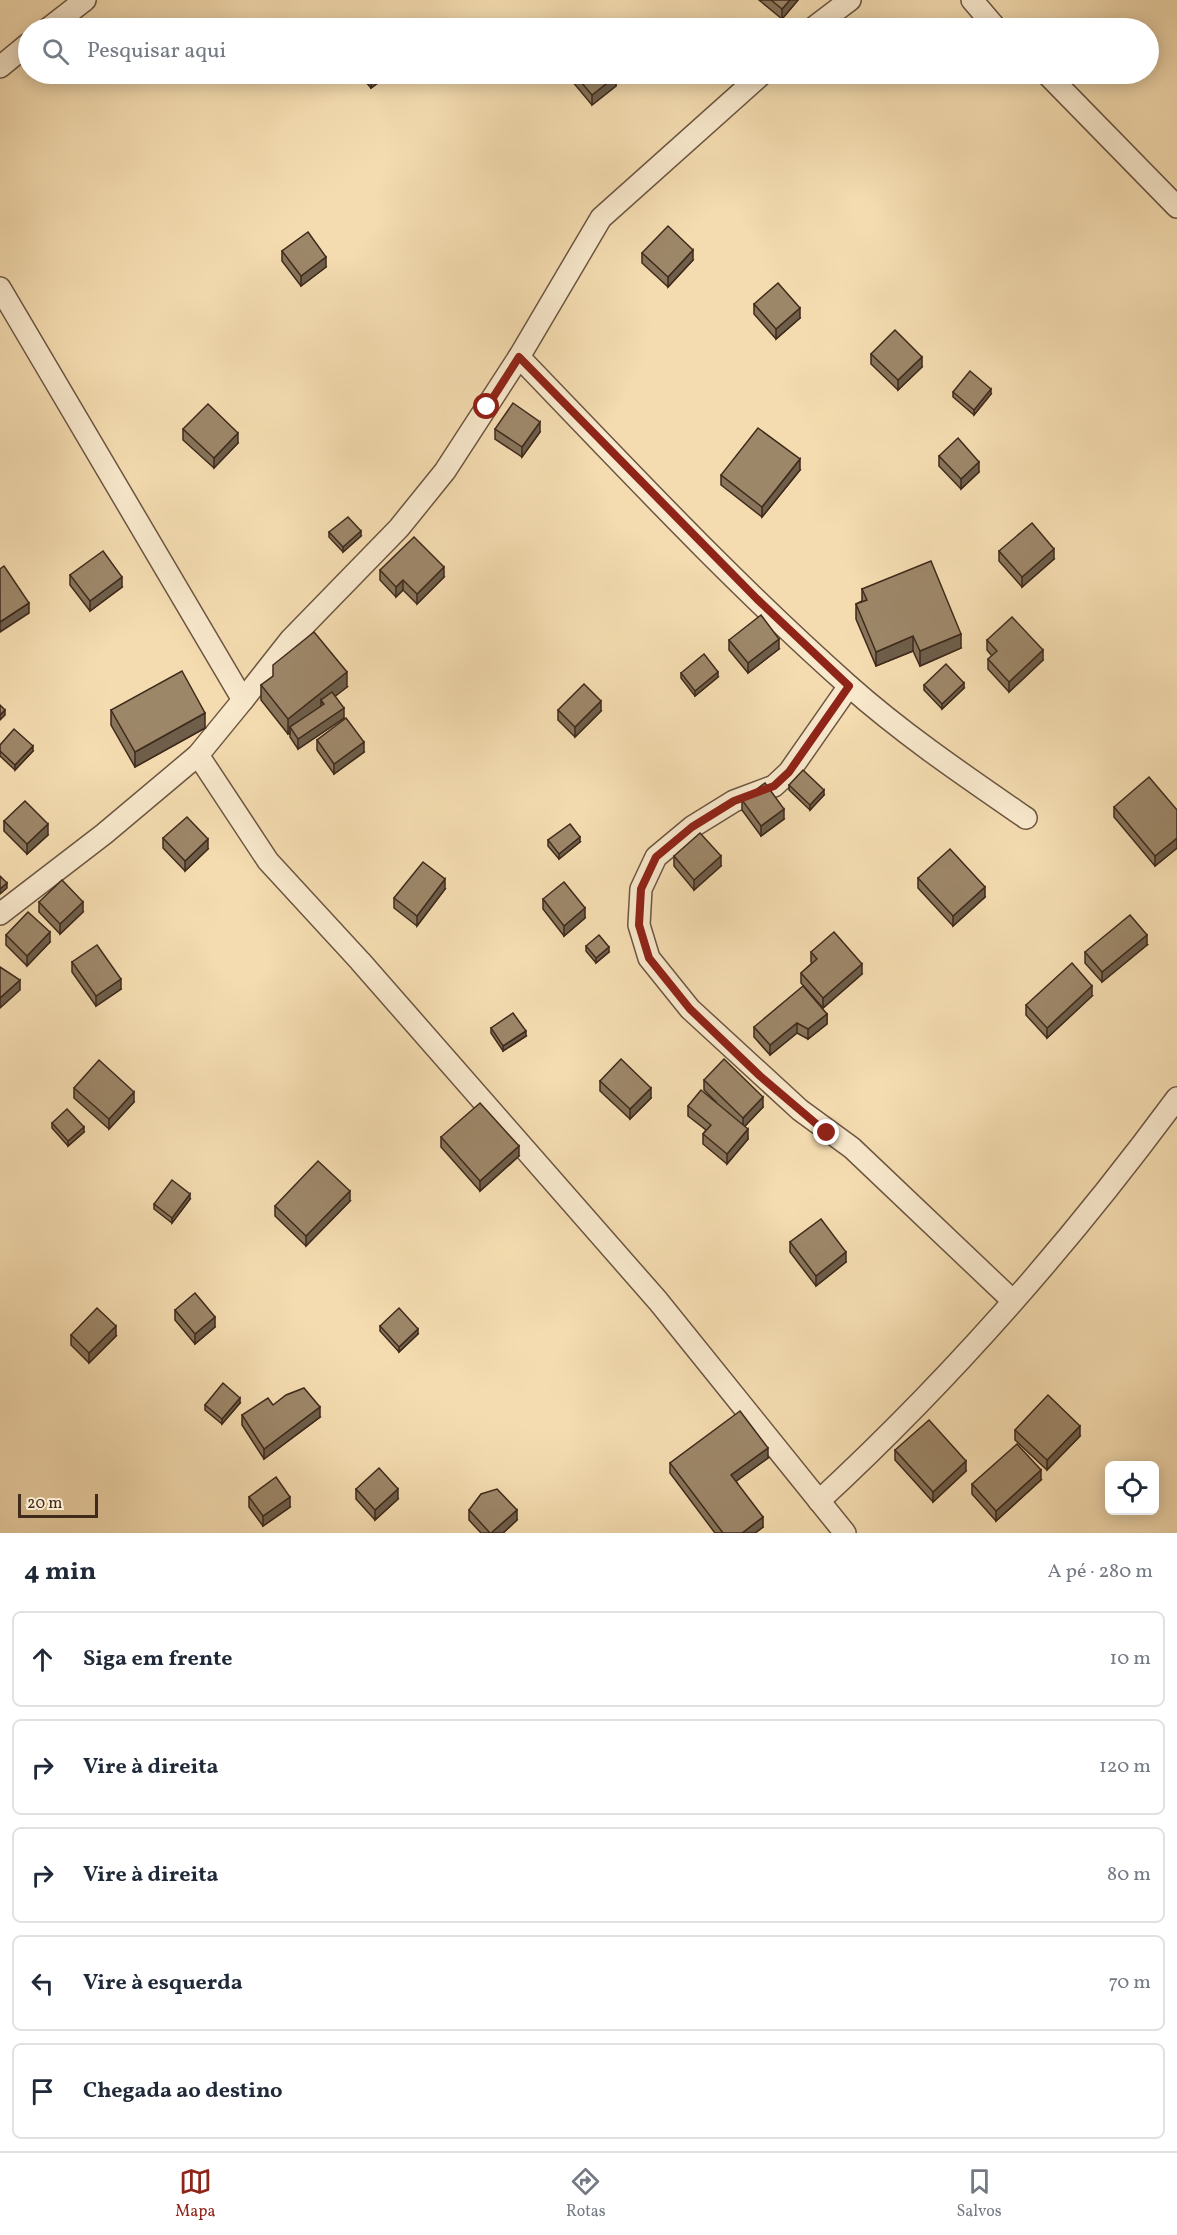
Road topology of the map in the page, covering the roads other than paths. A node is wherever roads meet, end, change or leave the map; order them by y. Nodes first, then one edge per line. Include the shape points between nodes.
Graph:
1 (85, 0) edge
2 (850, 0) edge
3 (972, 0) edge
4 (62, 18) edge
5 (826, 18) edge
6 (987, 18) edge
7 (18, 53) edge
8 (0, 67) edge
9 (751, 84) edge
10 (1057, 84) edge
11 (1177, 207) edge
12 (0, 288) edge
13 (519, 357) junction
14 (849, 686) junction
15 (243, 700) junction
16 (198, 755) junction
17 (1026, 818) dead end
18 (0, 914) edge
19 (1177, 1098) edge
20 (1013, 1301) junction
21 (819, 1501) junction
22 (845, 1533) edge

1 - 4 street
2 - 5 street
3 - 6 street
7 - 8 street
9 - 13 street via 601,218
10 - 11 street
12 - 15 street
13 - 14 street via 749,591
13 - 15 street via 445,471 399,528 291,639
14 - 17 street via 951,767
14 - 20 street via 789,772 774,786 734,801 692,827 656,857 641,889 639,925 649,958 690,1009 800,1110 852,1148
15 - 16 street
16 - 18 street
16 - 21 street via 268,861 658,1301
19 - 20 street via 1123,1171
20 - 21 street via 889,1436
21 - 22 street

